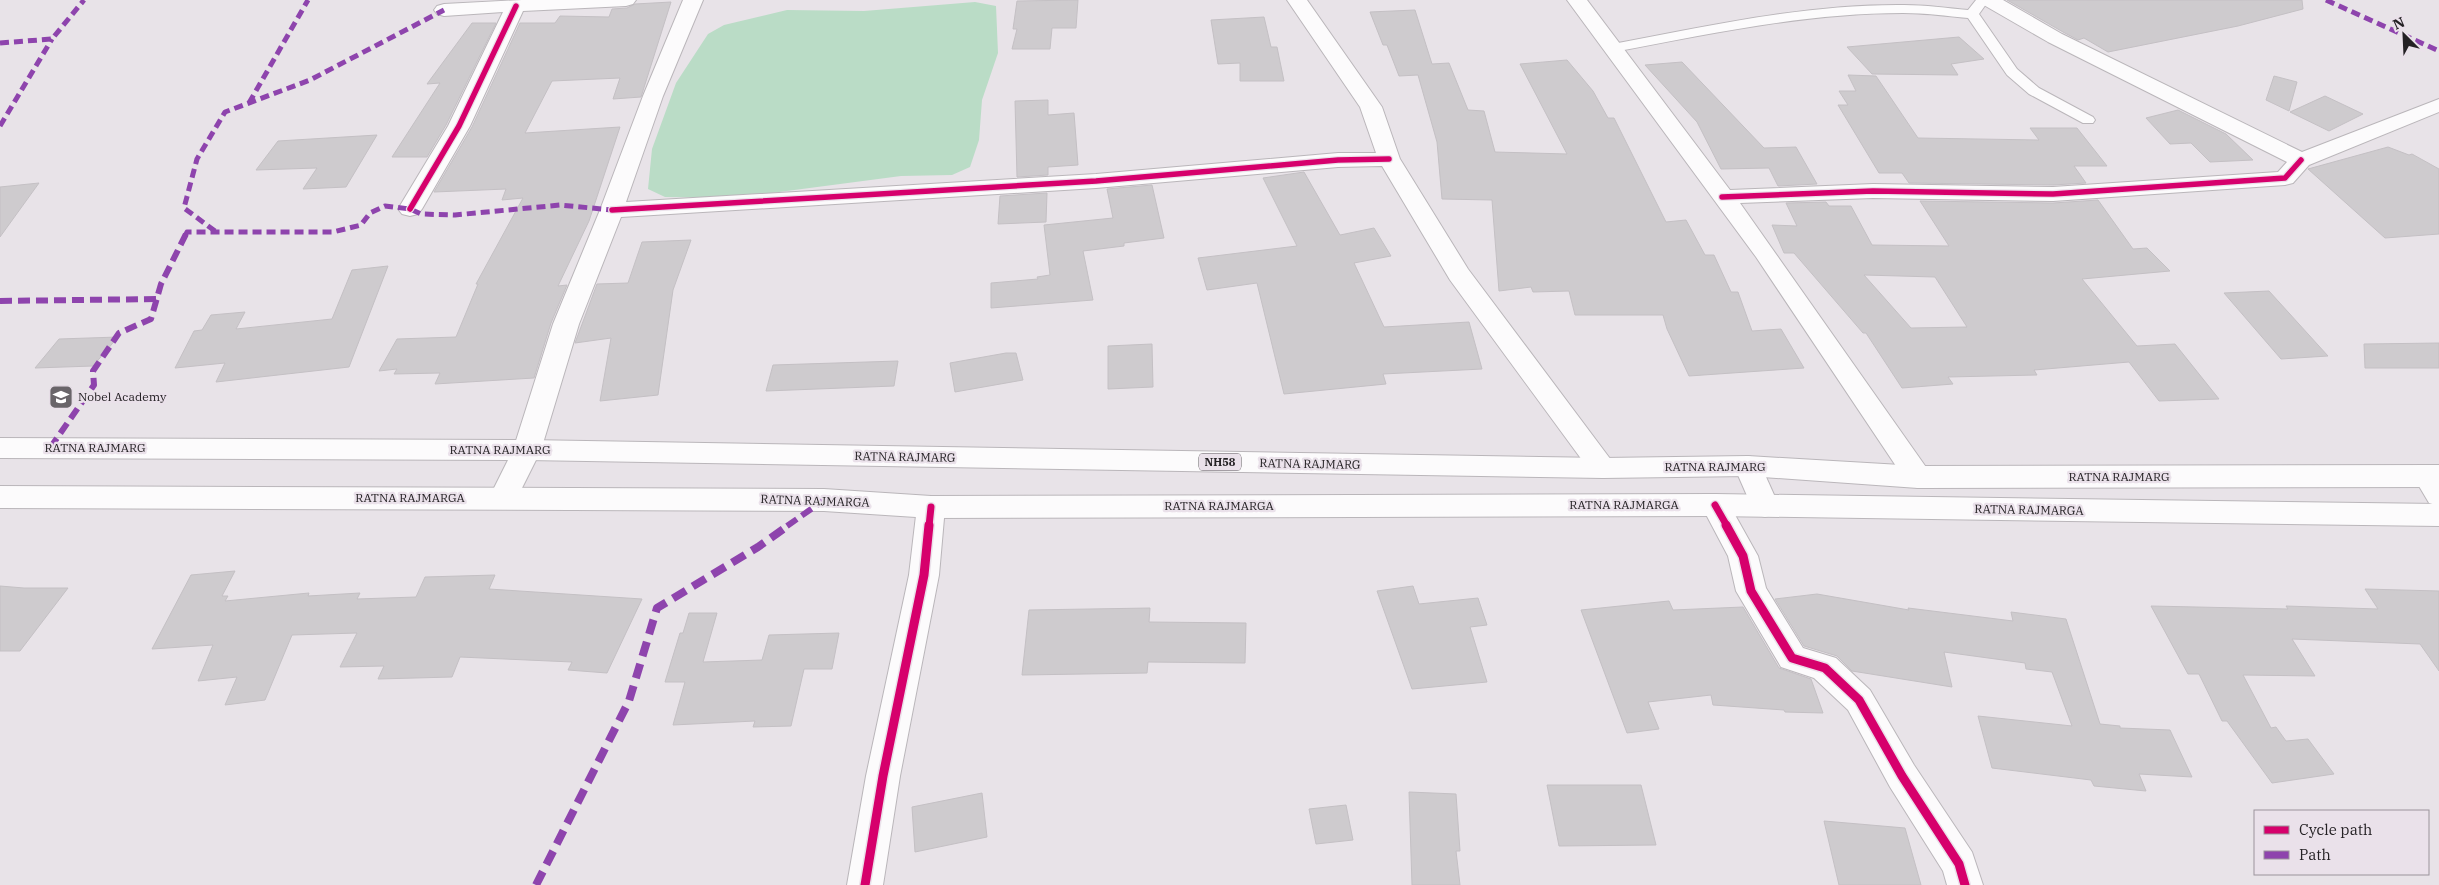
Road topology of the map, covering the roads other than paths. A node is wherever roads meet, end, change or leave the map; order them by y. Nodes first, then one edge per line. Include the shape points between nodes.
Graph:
1 (626, 0) edge
2 (693, 0) edge
3 (1297, 0) edge
4 (1577, 0) edge
5 (1983, 0) edge
6 (1989, 0) edge
7 (516, 6) junction
8 (444, 10) dead end
9 (1972, 14) junction
10 (1613, 48) junction
11 (2439, 105) edge
12 (2088, 120) dead end
13 (1389, 159) junction
14 (2301, 160) junction
15 (1722, 196) junction
16 (410, 209) dead end
17 (612, 210) junction
18 (0, 448) edge
19 (527, 450) junction
20 (1748, 466) junction
21 (1603, 468) junction
22 (1918, 477) junction
23 (2435, 483) edge
24 (0, 497) edge
25 (503, 498) junction
26 (1715, 505) junction
27 (1765, 506) junction
28 (931, 507) junction
29 (2439, 515) edge
30 (865, 885) edge
31 (1965, 885) edge

1 - 7 street
2 - 17 street via 653,96
3 - 13 street via 1371,107
4 - 10 street
5 - 9 lane
6 - 14 street via 2055,38
7 - 8 street
7 - 16 street via 459,126
9 - 10 lane via 1895,9 1761,20
9 - 12 lane via 2012,72 2034,91
10 - 15 street
11 - 14 street
13 - 17 street via 1338,160 1096,182
13 - 21 street via 1459,274
14 - 15 street via 2285,178 2053,194 1873,192
15 - 22 street
17 - 19 street via 566,324
18 - 19 street, RATNA RAJMARG / NH58
19 - 21 street, RATNA RAJMARG / NH58
19 - 25 street
20 - 21 street, RATNA RAJMARG / NH58
20 - 22 street, RATNA RAJMARG / NH58
20 - 27 street
22 - 23 street, RATNA RAJMARG / NH58
24 - 25 street, RATNA RAJMARGA
25 - 28 street, RATNA RAJMARGA via 824,500
26 - 27 street, RATNA RAJMARGA
26 - 28 street, RATNA RAJMARGA
26 - 31 street via 1742,556 1751,591 1792,658 1825,668 1859,700 1902,776 1960,864
27 - 29 street, RATNA RAJMARGA
28 - 30 street via 924,575

